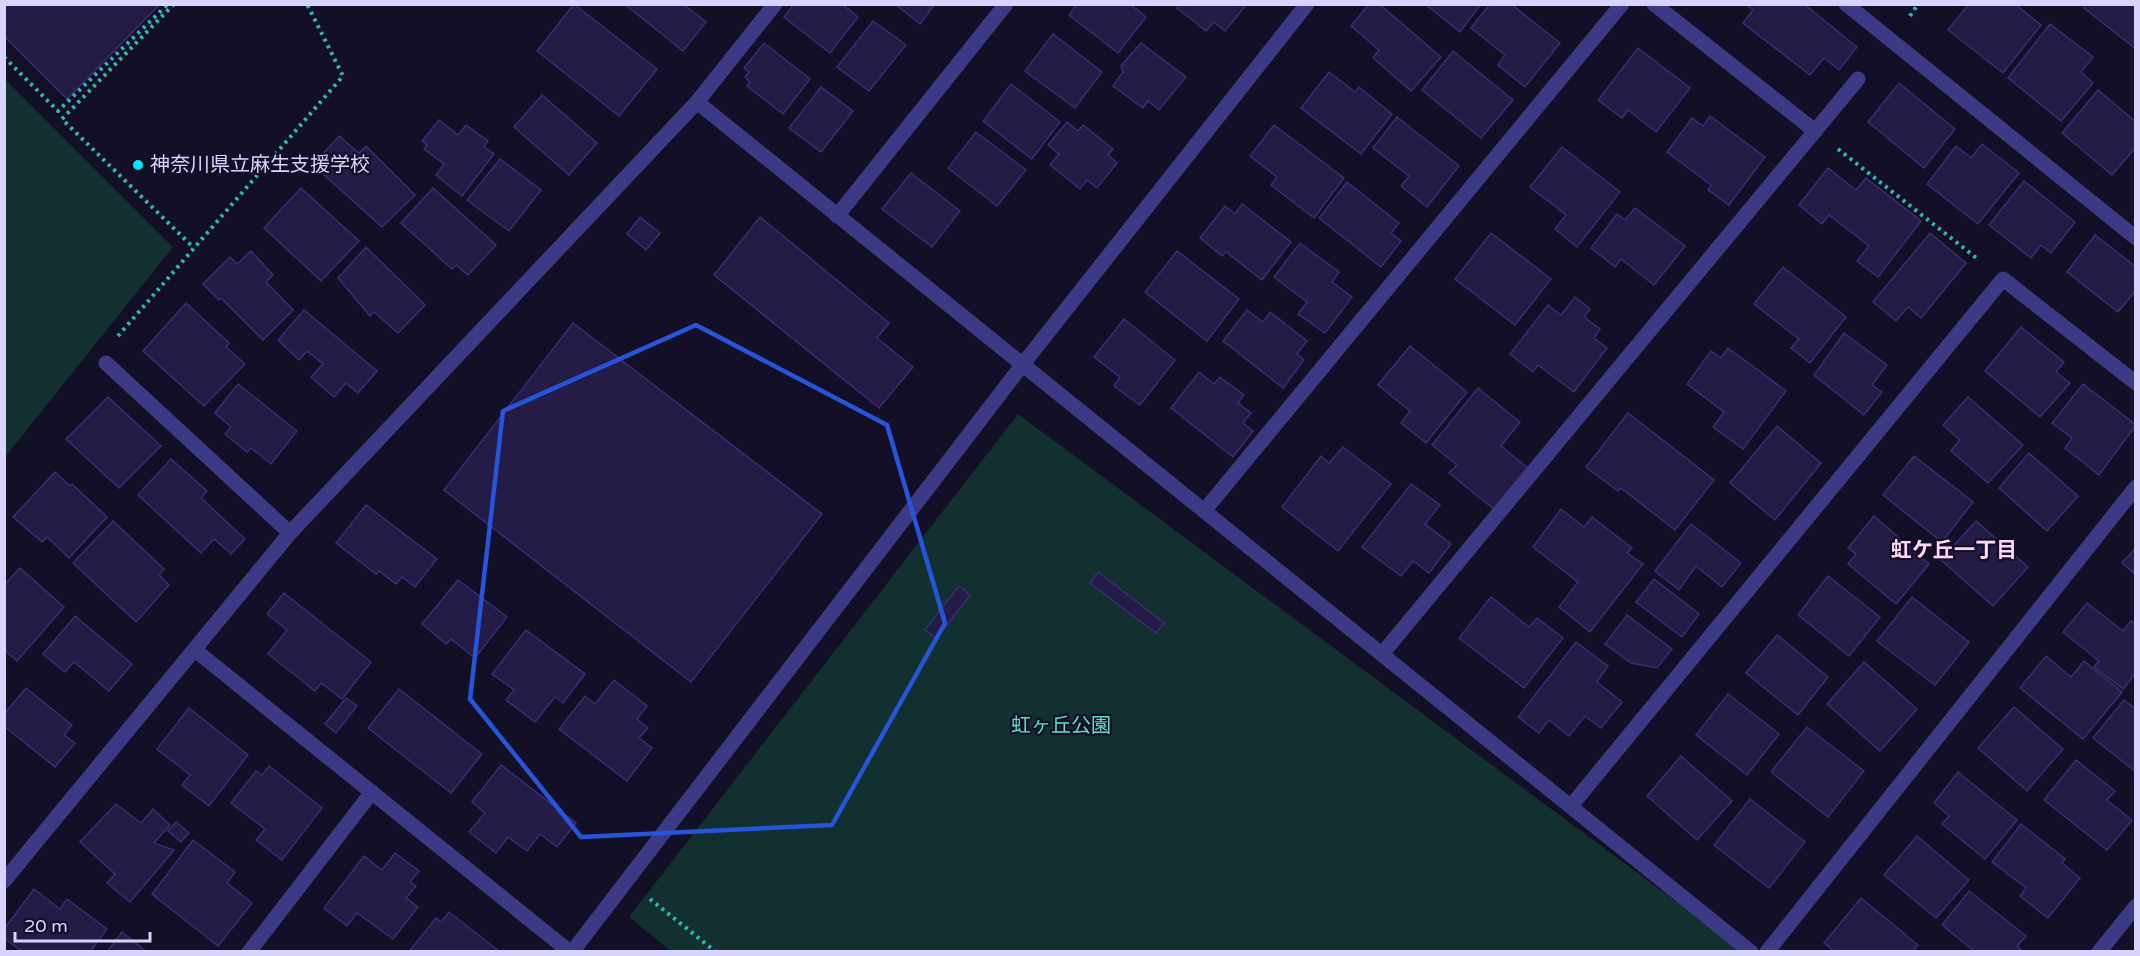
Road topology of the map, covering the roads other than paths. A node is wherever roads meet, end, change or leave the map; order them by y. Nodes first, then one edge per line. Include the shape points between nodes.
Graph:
1 (774, 4) edge
2 (1006, 4) edge
3 (1307, 4) edge
4 (1622, 4) edge
5 (1654, 4) edge
6 (1846, 4) edge
7 (1858, 79) dead end
8 (696, 102) junction
9 (1815, 131) junction
10 (837, 216) junction
11 (2136, 238) edge
12 (106, 363) road end
13 (1023, 364) junction
14 (2136, 383) edge
15 (2136, 487) edge
16 (1204, 511) junction
17 (290, 533) junction
18 (195, 650) junction
19 (1382, 654) junction
20 (372, 792) junction
21 (1571, 806) junction
22 (4, 881) edge
23 (2136, 906) edge
24 (249, 951) edge
25 (571, 951) edge
26 (1751, 951) edge
27 (1767, 951) edge
28 (2099, 951) edge

1 - 8 street
2 - 10 street
3 - 13 street
4 - 16 street
5 - 9 street
6 - 11 street
7 - 9 street
8 - 10 street
8 - 17 street
9 - 19 street
10 - 13 street
12 - 17 street
13 - 16 street
13 - 25 street
14 - 21 street via 2003,279
15 - 27 street
16 - 19 street
17 - 18 street
18 - 20 street
18 - 22 street
19 - 21 street
20 - 24 street
20 - 25 street
21 - 26 street
23 - 28 street

